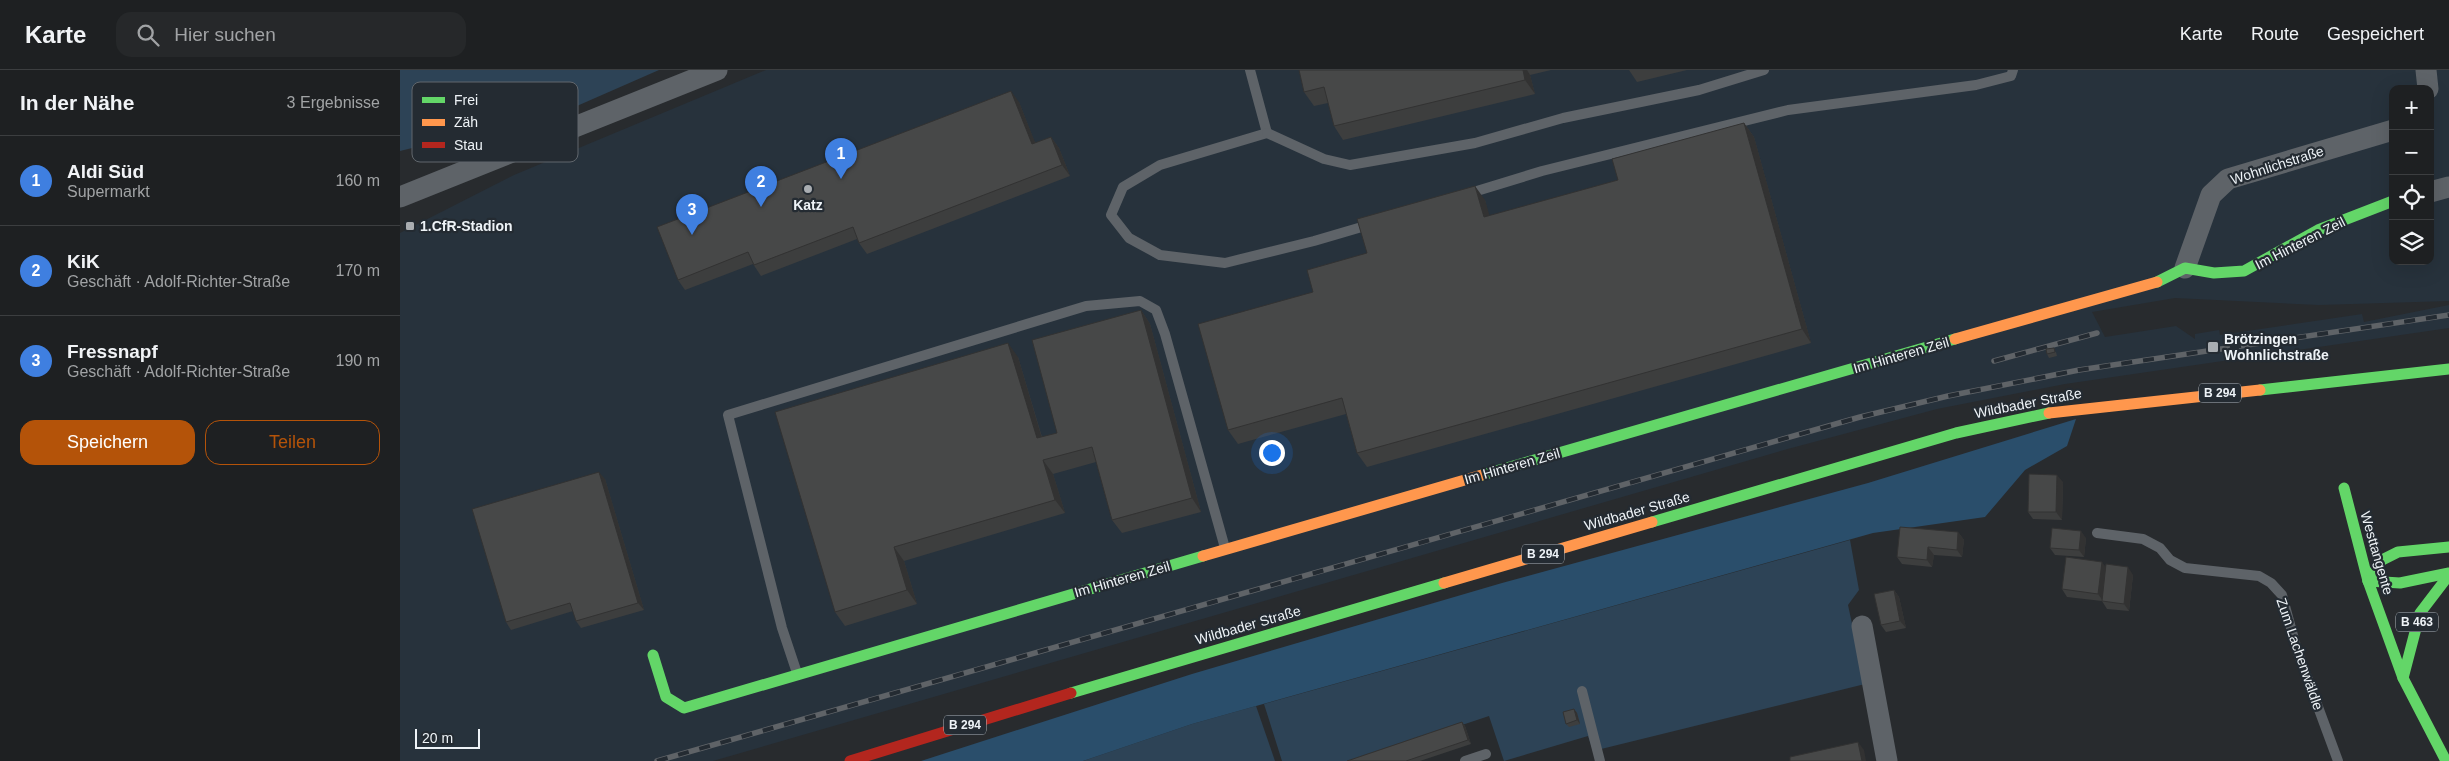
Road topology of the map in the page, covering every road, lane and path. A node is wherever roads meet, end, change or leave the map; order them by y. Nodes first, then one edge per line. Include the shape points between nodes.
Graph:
1 (717, 70) edge
2 (1250, 70) edge
3 (1764, 70) edge
4 (2013, 70) edge
5 (2426, 70) edge
6 (2428, 85) edge
7 (578, 125) edge
8 (2389, 131) edge
9 (1267, 133) junction
10 (486, 162) edge
11 (2449, 187) edge
12 (2434, 191) edge
13 (400, 196) edge
14 (1453, 198) edge
15 (2389, 203) edge
16 (1380, 221) edge
17 (2185, 268) junction
18 (2449, 369) edge
19 (2344, 488) dead end
20 (2097, 533) dead end
21 (2449, 547) edge
22 (1225, 549) junction
23 (2449, 574) edge
24 (2368, 581) junction
25 (1862, 626) dead end
26 (653, 656) dead end
27 (797, 674) junction
28 (2402, 678) junction
29 (1582, 691) dead end
30 (1486, 754) dead end
31 (850, 761) edge
32 (1465, 761) edge
33 (1600, 761) edge
34 (1887, 761) edge
35 (2338, 761) edge
36 (2446, 761) edge

1 - 7 street
2 - 9 lane
3 - 9 lane via 1699,90 1563,118 1475,143 1350,164 1324,159
4 - 14 lane via 2010,76 1976,85 1788,110 1542,171
5 - 6 street
8 - 17 street, Wohnlichstraße via 2228,179 2212,195
9 - 16 lane via 1160,165 1123,188 1111,216 1129,238 1160,255 1225,262
10 - 13 street
11 - 12 street
15 - 17 main road, Im Hinteren Zeil via 2318,230 2244,271 2214,273
17 - 22 main road, Im Hinteren Zeil via 2159,281
18 - 31 main road, Wildbader Straße / B 294 via 2062,410 1956,432
19 - 24 main road, Westtangente / B 463
20 - 35 lane, Zum Lachenwäldle via 2143,539 2185,568 2259,576 2271,583 2282,594 2297,650
21 - 24 main road via 2398,552 2382,560
22 - 27 main road, Im Hinteren Zeil
22 - 27 lane via 1156,310 1140,301 1086,306 728,415 782,628
23 - 24 main road, B 463 via 2400,584
23 - 28 main road, B 463 via 2420,613
24 - 28 main road, Westtangente / B 463
25 - 34 street
26 - 27 main road, Im Hinteren Zeil via 666,698 684,708
28 - 36 main road, Westtangente / B 463
29 - 33 lane
30 - 32 lane

